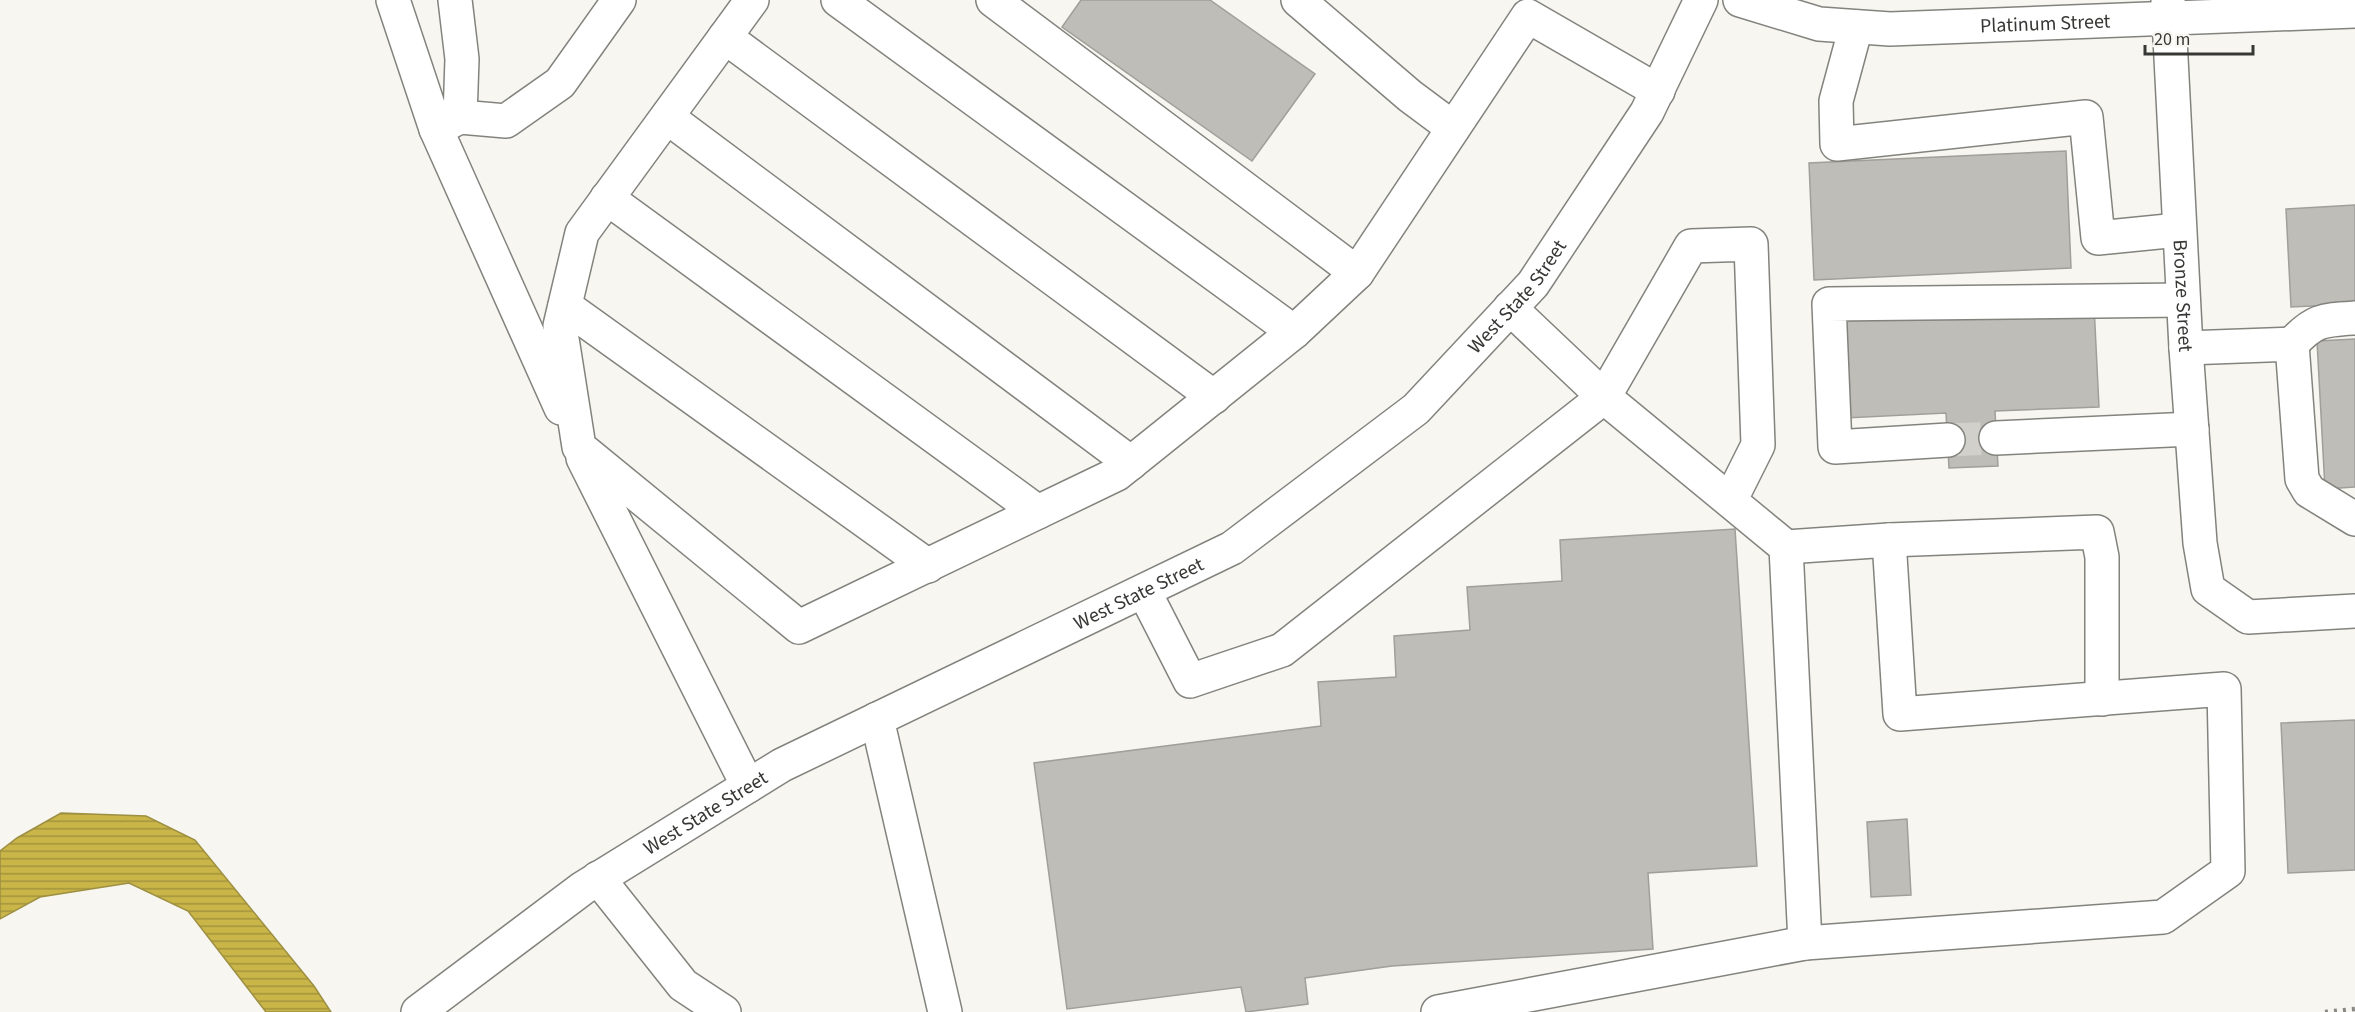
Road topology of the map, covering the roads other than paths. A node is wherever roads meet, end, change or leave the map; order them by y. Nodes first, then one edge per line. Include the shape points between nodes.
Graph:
1 (393, 0) edge
2 (455, 0) edge
3 (619, 0) edge
4 (752, 0) edge
5 (838, 0) edge
6 (993, 0) edge
7 (1299, 0) edge
8 (1701, 0) edge
9 (1740, 0) edge
10 (1532, 8) edge
11 (2168, 10) edge
12 (2355, 11) edge
13 (2044, 12) edge
14 (1856, 27) junction
15 (725, 37) junction
16 (1658, 91) junction
17 (667, 117) junction
18 (448, 123) junction
19 (1453, 128) junction
20 (607, 198) junction
21 (2178, 230) junction
22 (1357, 273) junction
23 (2183, 300) junction
24 (565, 306) junction
25 (1510, 308) junction
26 (2355, 318) edge
27 (1294, 332) junction
28 (2292, 344) junction
29 (2186, 348) junction
30 (1214, 397) junction
31 (1604, 397) junction
32 (2192, 429) junction
33 (1996, 438) tunnel mouth
34 (1948, 440) tunnel mouth
35 (579, 447) junction
36 (1131, 463) junction
37 (1730, 501) junction
38 (1038, 512) junction
39 (2355, 519) edge
40 (1889, 540) junction
41 (1786, 547) junction
42 (928, 566) junction
43 (1144, 591) junction
44 (2355, 611) edge
45 (2102, 699) junction
46 (877, 719) junction
47 (748, 786) junction
48 (598, 878) junction
49 (1805, 943) junction
50 (418, 1012) edge
51 (724, 1012) edge
52 (945, 1012) edge
53 (1438, 1012) edge

1 - 18 street
2 - 18 street via 462,59
3 - 18 street via 560,83 506,122
4 - 15 street
5 - 27 street
6 - 22 street
7 - 19 street
8 - 16 street, West State Street
9 - 14 street, Platinum Street via 1820,24
10 - 16 street
10 - 19 street
11 - 12 street, Platinum Street
11 - 13 street, Platinum Street
11 - 21 street, Bronze Street
13 - 14 street, Platinum Street via 1890,29
14 - 21 street via 1836,101 1837,144 2086,117 2098,238
15 - 17 street
15 - 30 street
16 - 25 street, West State Street via 1539,274
17 - 20 street
17 - 36 street
18 - 35 street
19 - 22 street
20 - 24 street via 582,233
20 - 38 street
21 - 23 street, Bronze Street
22 - 27 street
23 - 29 street, Bronze Street
23 - 34 street via 1829,304 1835,447
24 - 35 street via 560,326
24 - 42 street
25 - 31 street
25 - 43 street, West State Street via 1416,409 1232,548
26 - 28 street via 2321,320 2309,326
27 - 30 street
28 - 29 street
28 - 39 street via 2302,479 2309,491
29 - 32 street, Bronze Street
30 - 36 street
31 - 37 street
31 - 37 street via 1691,246 1751,244 1758,445
31 - 43 street via 1282,650 1190,681
32 - 33 street
32 - 44 street, Bronze Street via 2200,543 2208,589 2248,617
35 - 42 street via 799,627
35 - 47 street
36 - 38 street via 1117,474
37 - 41 street
38 - 42 street
40 - 41 street
40 - 45 street via 2097,532 2102,557
40 - 45 street via 1900,714
41 - 49 street
43 - 46 street, West State Street
45 - 49 street via 2224,689 2228,871 2163,917
46 - 47 street, West State Street
46 - 52 street
47 - 48 street, West State Street
48 - 50 street, West State Street
48 - 51 street via 683,985
49 - 53 street

